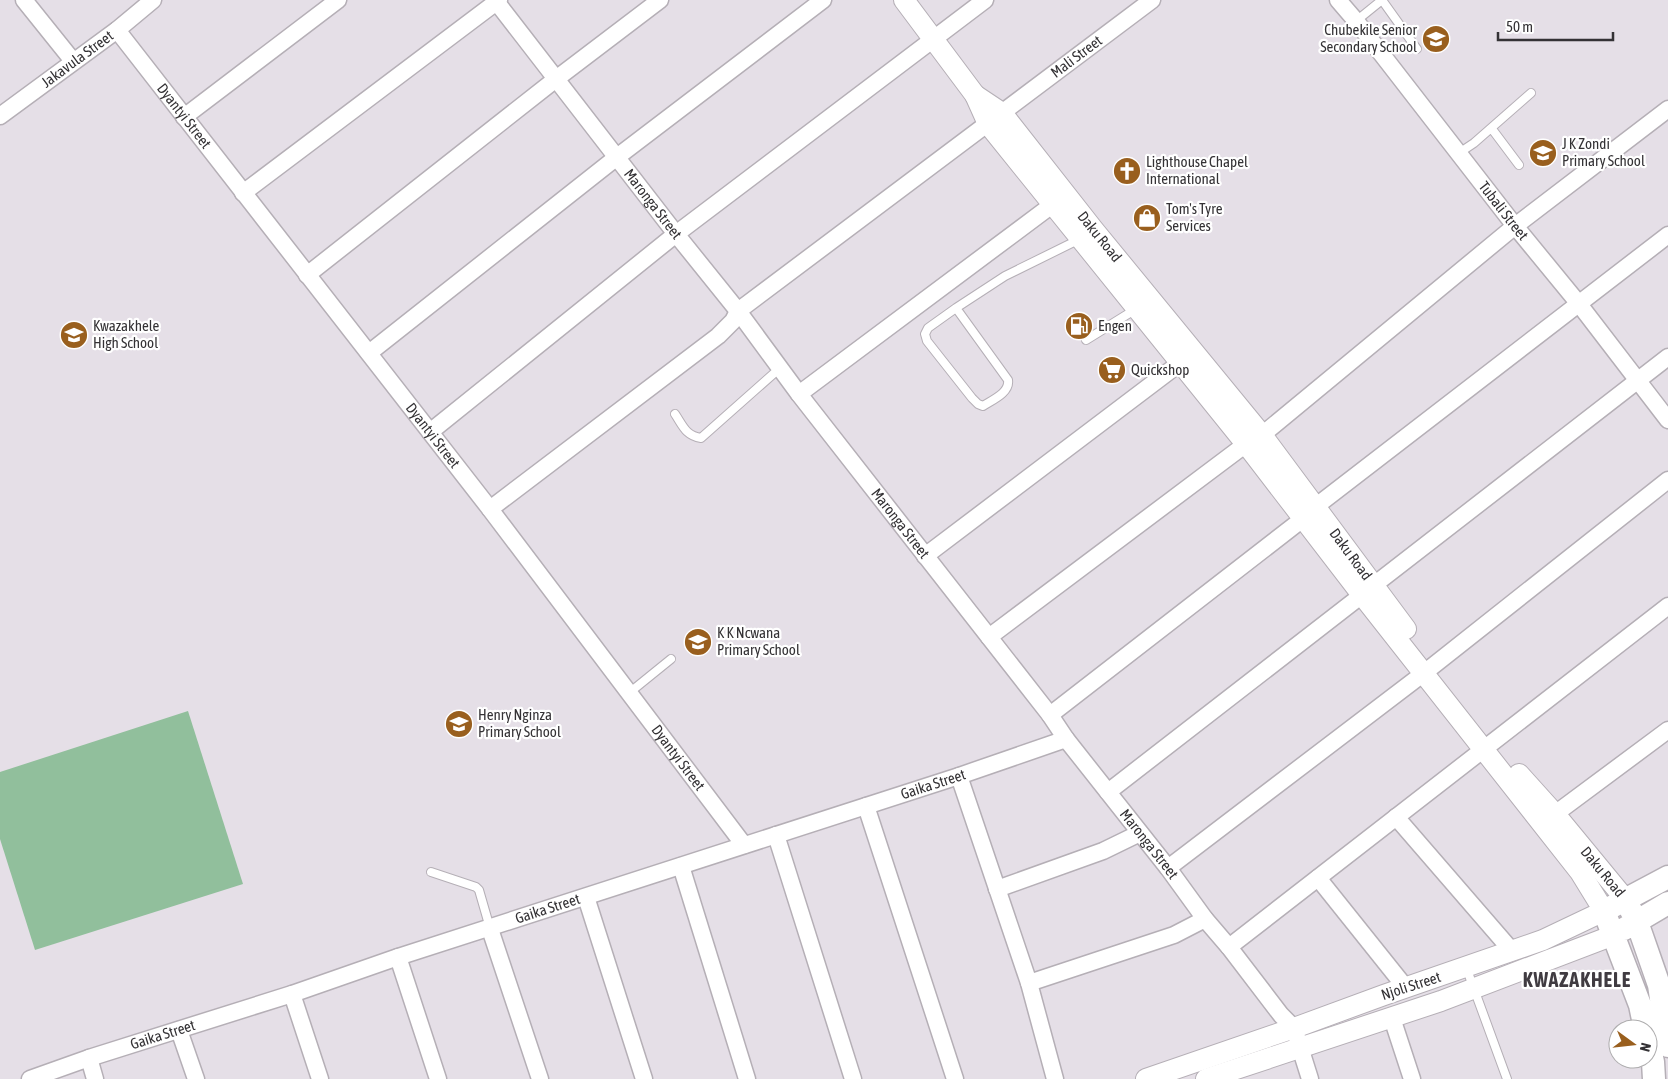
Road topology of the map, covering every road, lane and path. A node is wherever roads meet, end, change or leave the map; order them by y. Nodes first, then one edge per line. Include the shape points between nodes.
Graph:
1 (24, 0) edge
2 (338, 0) edge
3 (660, 0) edge
4 (823, 0) edge
5 (904, 0) edge
6 (985, 0) edge
7 (1152, 0) edge
8 (1338, 0) edge
9 (1382, 0) edge
10 (150, 1) edge
11 (497, 1) edge
12 (1356, 21) junction
13 (116, 30) junction
14 (933, 40) junction
15 (1418, 49) dead end
16 (74, 61) junction
17 (556, 79) junction
18 (1531, 94) dead end
19 (1668, 109) edge
20 (0, 116) edge
21 (184, 117) junction
22 (995, 119) junction
23 (1492, 129) junction
24 (1459, 153) junction
25 (617, 157) junction
26 (1519, 165) dead end
27 (244, 193) junction
28 (1052, 205) junction
29 (1515, 226) junction
30 (676, 234) junction
31 (1086, 234) junction
32 (1668, 235) edge
33 (307, 274) junction
34 (1579, 304) junction
35 (956, 308) junction
36 (1136, 309) junction
37 (738, 311) junction
38 (1086, 340) dead end
39 (369, 353) junction
40 (1668, 357) edge
41 (1180, 363) junction
42 (780, 368) junction
43 (1637, 380) junction
44 (799, 394) junction
45 (675, 414) dead end
46 (1668, 420) edge
47 (430, 432) junction
48 (1254, 439) junction
49 (1668, 480) edge
50 (490, 509) junction
51 (1310, 512) junction
52 (925, 556) junction
53 (1368, 590) junction
54 (1668, 606) edge
55 (989, 637) junction
56 (671, 659) dead end
57 (1428, 669) junction
58 (629, 693) junction
59 (1050, 714) junction
60 (1668, 730) edge
61 (1066, 738) junction
62 (1488, 745) junction
63 (959, 776) junction
64 (1108, 792) junction
65 (866, 806) junction
66 (1555, 814) junction
67 (1396, 817) junction
68 (1140, 833) junction
69 (776, 835) junction
70 (744, 845) junction
71 (681, 866) junction
72 (1168, 868) junction
73 (431, 872) dead end
74 (1668, 877) edge
75 (1318, 878) junction
76 (997, 888) junction
77 (586, 897) junction
78 (1625, 899) junction
79 (1668, 903) edge
80 (1604, 911) junction
81 (1205, 919) junction
82 (1637, 922) junction
83 (490, 929) junction
84 (1614, 935) junction
85 (1229, 947) junction
86 (1512, 950) junction
87 (398, 957) junction
88 (1466, 967) junction
89 (1029, 983) junction
90 (1406, 988) junction
91 (1474, 989) junction
92 (292, 994) junction
93 (1392, 1018) junction
94 (1643, 1019) edge
95 (1294, 1028) junction
96 (179, 1030) junction
97 (1300, 1048) junction
98 (89, 1058) junction
99 (1661, 1061) edge
100 (1214, 1078) edge
101 (30, 1079) edge
102 (95, 1079) edge
103 (196, 1079) edge
104 (320, 1079) edge
105 (438, 1079) edge
106 (540, 1079) edge
107 (644, 1079) edge
108 (748, 1079) edge
109 (853, 1079) edge
110 (955, 1079) edge
111 (1055, 1079) edge
112 (1146, 1079) edge
113 (1310, 1079) edge
114 (1412, 1079) edge
115 (1507, 1079) edge

1 - 16 street
2 - 21 street
3 - 17 street
4 - 25 street
5 - 14 street, Daku Road
6 - 14 street
7 - 22 street, Mali Street
8 - 12 street, Tubali Street
9 - 12 lane
9 - 15 lane
10 - 13 street, Jakavula Street
11 - 17 street, Maronga Street
11 - 27 street
12 - 24 street, Tubali Street
13 - 16 street, Jakavula Street
13 - 21 street, Dyantyi Street
14 - 22 street, Daku Road
14 - 30 street
16 - 20 street, Jakavula Street
17 - 25 street, Maronga Street
17 - 33 street
18 - 23 lane
19 - 29 street
21 - 27 street, Dyantyi Street
22 - 28 street, Daku Road
22 - 31 street, Daku Road
22 - 37 street, Mali Street
23 - 24 lane
23 - 26 lane
24 - 29 street, Tubali Street
25 - 30 street, Maronga Street
25 - 39 street
27 - 33 street, Dyantyi Street
28 - 31 street, Daku Road
28 - 44 street
29 - 34 street, Tubali Street
29 - 48 street
30 - 37 street, Maronga Street
30 - 47 street
31 - 35 lane via 1005,276
31 - 36 street, Daku Road
31 - 48 street, Daku Road
32 - 34 street
33 - 39 street, Dyantyi Street
34 - 43 street, Tubali Street
34 - 51 street
35 - 35 lane via 928,328 925,337 972,398 983,406 1005,391 1008,380
36 - 38 lane
36 - 41 street, Daku Road
37 - 42 street, Maronga Street
37 - 50 street, Mali Street via 718,336
39 - 47 street, Dyantyi Street
40 - 43 street
41 - 48 street, Daku Road
41 - 52 street
42 - 44 street, Maronga Street
42 - 45 lane via 701,438 688,434
43 - 46 street, Tubali Street
43 - 53 street
44 - 52 street, Maronga Street
47 - 50 street, Dyantyi Street
48 - 51 street, Daku Road
48 - 55 street
49 - 57 street
50 - 58 street, Dyantyi Street
51 - 53 street, Daku Road
51 - 59 street
52 - 55 street, Maronga Street
53 - 57 street, Daku Road
53 - 64 street
54 - 62 street
55 - 59 street, Maronga Street
56 - 58 lane
57 - 62 street, Daku Road
57 - 72 street
58 - 70 street, Dyantyi Street
59 - 61 street, Maronga Street
60 - 66 street
61 - 63 street, Gaika Street
61 - 64 street, Maronga Street
62 - 66 street, Daku Road
62 - 67 street
62 - 80 street, Daku Road via 1580,872
63 - 65 street, Gaika Street
63 - 76 street
64 - 68 street, Maronga Street
65 - 69 street, Gaika Street
65 - 110 street
66 - 78 street, Daku Road
67 - 75 street
67 - 86 street
68 - 72 street, Maronga Street
68 - 76 street via 1103,851
69 - 70 street, Gaika Street
69 - 109 street
70 - 71 street, Gaika Street
71 - 77 street, Gaika Street
71 - 108 street
72 - 81 street, Maronga Street
73 - 83 lane via 476,887
74 - 78 main road, Njoli Street
75 - 85 street
75 - 90 street
76 - 89 street
77 - 83 street, Gaika Street
77 - 107 street
78 - 80 main road, Njoli Street
78 - 82 main road, Daku Road
79 - 82 main road, Njoli Street
80 - 84 main road, Daku Road
80 - 86 street, Njoli Street via 1543,940
81 - 85 street, Maronga Street
81 - 89 street via 1183,932
82 - 84 main road, Njoli Street
82 - 99 main road, Daku Road via 1659,985
83 - 87 street, Gaika Street
83 - 106 street
84 - 91 street, Njoli Street
84 - 94 main road, Daku Road
85 - 95 street, Maronga Street
86 - 88 street, Njoli Street
87 - 92 street, Gaika Street
87 - 105 street
88 - 90 street, Njoli Street
88 - 91 lane
89 - 111 street
90 - 95 street, Njoli Street
91 - 93 street, Njoli Street
91 - 115 lane
92 - 96 street, Gaika Street
92 - 104 street
93 - 97 street, Njoli Street
93 - 114 street
95 - 97 street, Maronga Street
95 - 112 street, Njoli Street
96 - 98 street, Gaika Street
96 - 103 street
97 - 100 street, Njoli Street
97 - 113 street, Maronga Street
98 - 101 street, Gaika Street
98 - 102 street

